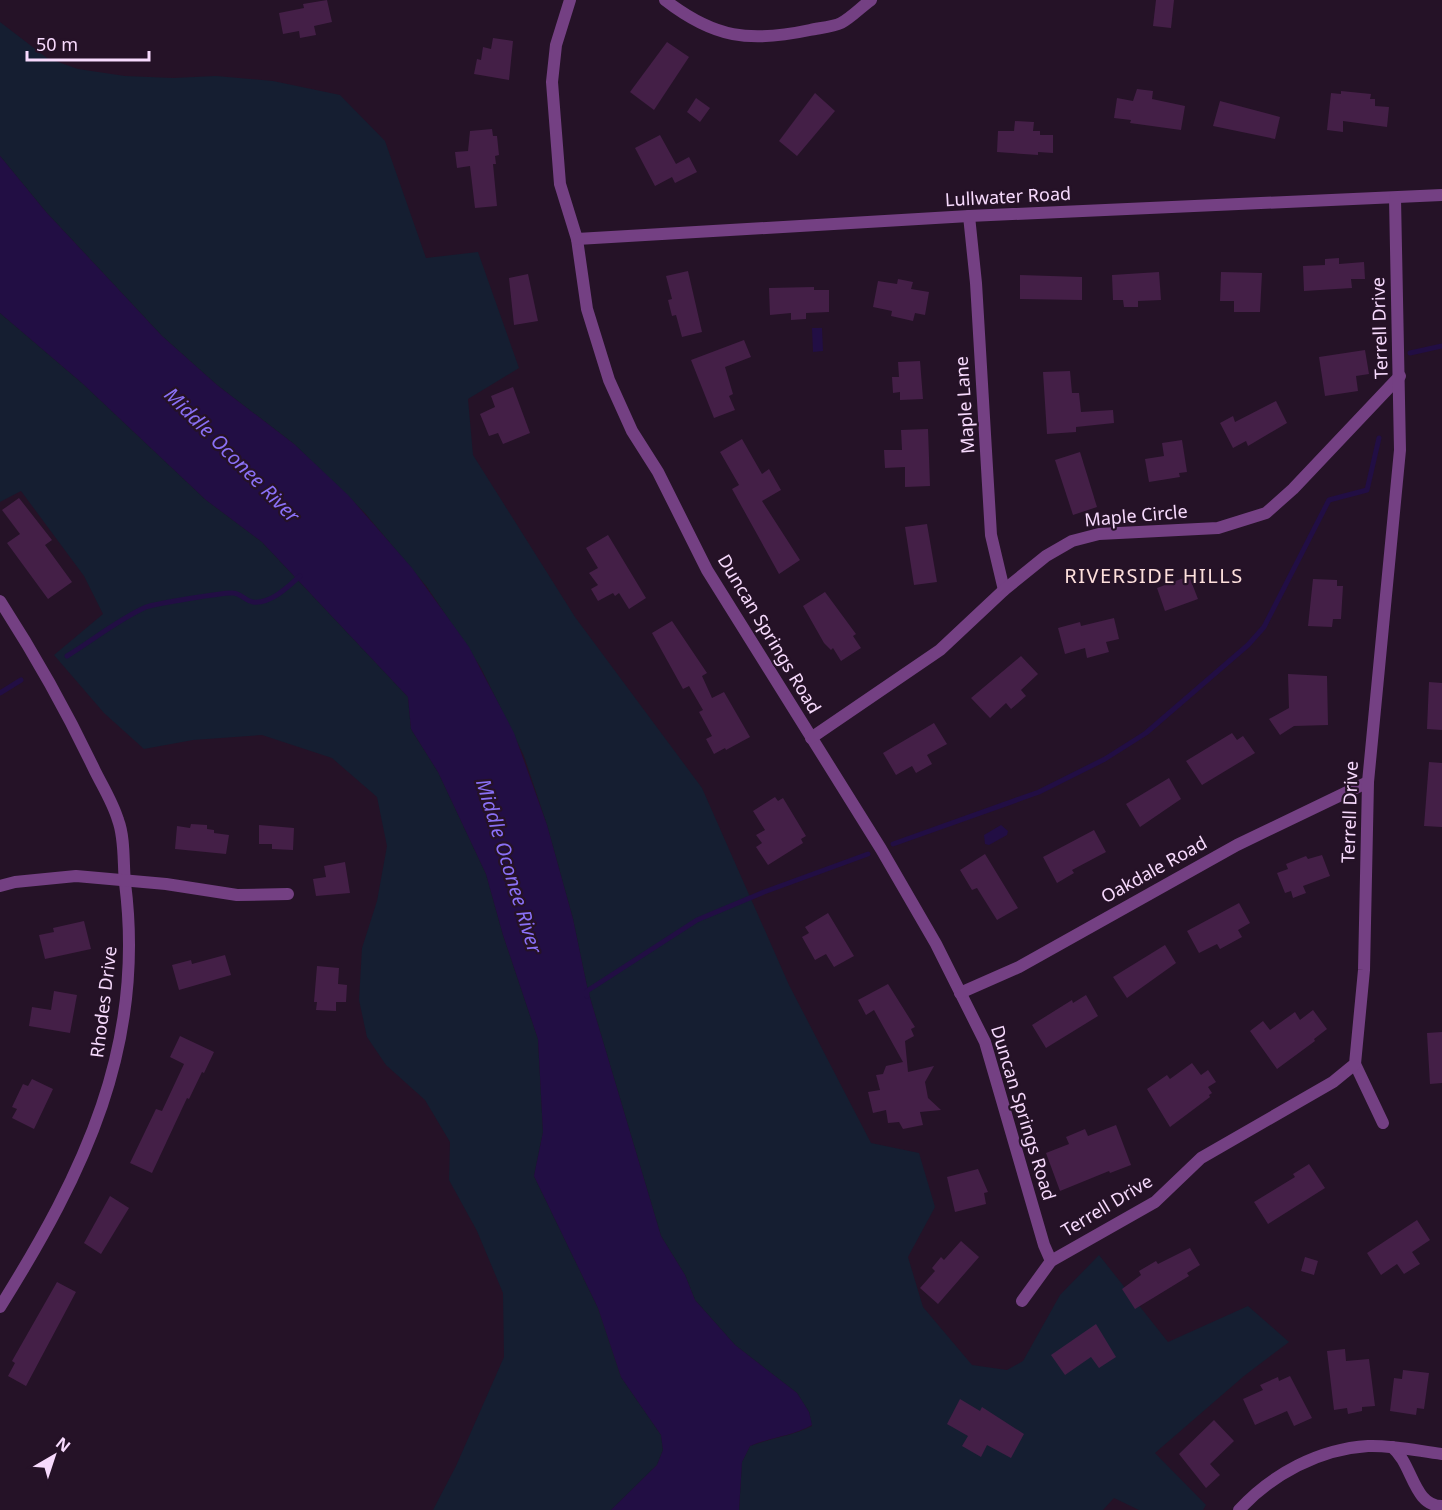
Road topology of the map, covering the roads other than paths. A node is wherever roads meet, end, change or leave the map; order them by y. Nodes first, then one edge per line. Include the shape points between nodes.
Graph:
1 (570, 0) edge
2 (665, 0) edge
3 (871, 0) edge
4 (1442, 195) edge
5 (1395, 198) junction
6 (969, 216) junction
7 (577, 239) junction
8 (1400, 376) junction
9 (1004, 590) junction
10 (0, 601) edge
11 (811, 738) junction
12 (1368, 782) junction
13 (125, 881) junction
14 (0, 886) edge
15 (288, 894) dead end
16 (960, 993) junction
17 (1355, 1064) junction
18 (1383, 1123) dead end
19 (1051, 1260) junction
20 (1022, 1301) dead end
21 (0, 1306) edge
22 (1392, 1447) junction
23 (1442, 1454) edge
24 (1442, 1506) edge
25 (1239, 1510) edge

1 - 7 street, Duncan Springs Road via 556,45 552,82 560,184
2 - 3 street via 692,21 726,34 762,36 840,24
4 - 5 street, Lullwater Road
5 - 6 street, Lullwater Road
5 - 8 street, Terrell Drive
6 - 7 street, Lullwater Road
6 - 9 street, Maple Lane via 991,535
7 - 11 street, Duncan Springs Road via 583,292 598,351 632,431 658,472 707,570
8 - 9 street, Maple Circle via 1266,513 1218,528 1099,534 1072,541 1046,556
8 - 12 street, Terrell Drive via 1400,450
9 - 11 street, Maple Circle via 940,651
10 - 13 street, Rhodes Drive via 54,690 119,821
11 - 16 street, Duncan Springs Road via 881,849
12 - 16 street, Oakdale Road via 1237,845 1019,966
12 - 17 street, Terrell Drive via 1364,970
13 - 14 street via 76,876
13 - 15 street via 237,895
13 - 21 street, Rhodes Drive via 131,965 113,1070 65,1198
16 - 19 street, Duncan Springs Road via 985,1042
17 - 18 street
17 - 19 street, Terrell Drive via 1333,1082 1201,1158 1155,1202
19 - 20 street
22 - 23 street
22 - 24 street via 1406,1461 1420,1495
22 - 25 street via 1348,1448 1309,1460 1272,1480

